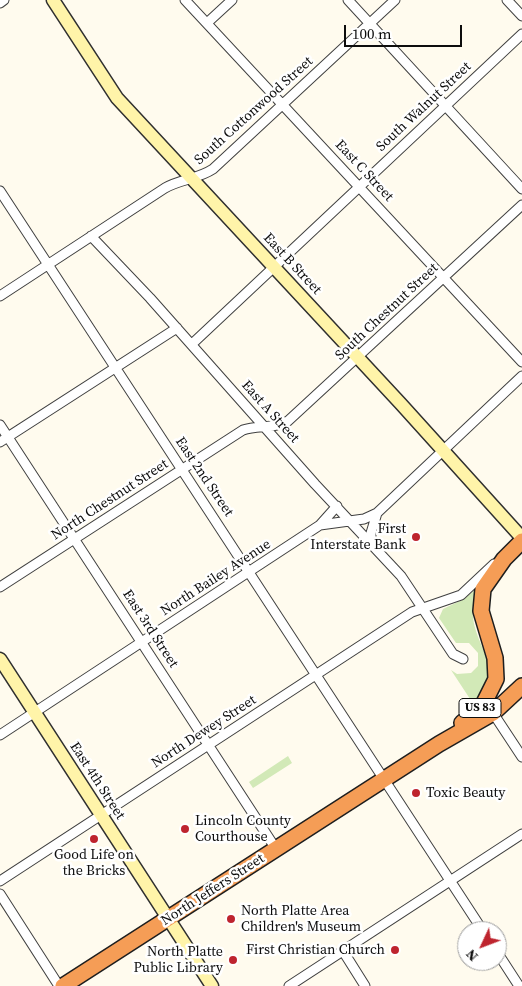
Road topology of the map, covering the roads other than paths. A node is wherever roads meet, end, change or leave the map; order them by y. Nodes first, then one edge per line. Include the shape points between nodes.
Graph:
1 (4, 0) edge
2 (54, 0) edge
3 (185, 0) edge
4 (232, 0) edge
5 (348, 0) edge
6 (395, 0) edge
7 (507, 0) edge
8 (0, 3) edge
9 (522, 16) edge
10 (207, 23) junction
11 (370, 24) junction
12 (522, 34) edge
13 (283, 104) junction
14 (445, 106) junction
15 (191, 178) junction
16 (359, 186) junction
17 (522, 189) edge
18 (0, 190) edge
19 (522, 205) edge
20 (91, 236) junction
21 (48, 264) junction
22 (274, 267) junction
23 (444, 278) junction
24 (0, 296) edge
25 (177, 328) junction
26 (192, 344) junction
27 (358, 357) junction
28 (522, 362) edge
29 (115, 368) junction
30 (522, 376) edge
31 (0, 425) edge
32 (264, 426) junction
33 (4, 440) edge
34 (444, 450) junction
35 (182, 469) junction
36 (337, 506) junction
37 (377, 514) junction
38 (352, 521) junction
39 (320, 525) junction
40 (522, 539) edge
41 (74, 540) junction
42 (371, 543) junction
43 (509, 554) junction
44 (250, 572) junction
45 (0, 587) edge
46 (424, 609) junction
47 (143, 642) junction
48 (0, 659) edge
49 (463, 659) dead end
50 (316, 675) junction
51 (520, 692) edge
52 (35, 713) junction
53 (493, 713) junction
54 (0, 735) edge
55 (439, 744) junction
56 (209, 745) junction
57 (522, 757) edge
58 (384, 778) junction
59 (102, 816) junction
60 (522, 834) edge
61 (276, 849) junction
62 (451, 881) junction
63 (0, 882) edge
64 (0, 894) edge
65 (168, 919) junction
66 (477, 921) edge
67 (343, 951) junction
68 (507, 967) edge
69 (518, 984) edge
70 (61, 986) edge
71 (212, 986) edge
72 (289, 986) edge
73 (365, 986) edge

1 - 8 street
2 - 15 street, East B Street via 117,98
3 - 10 street, East C Street
4 - 10 street
5 - 11 street
6 - 11 street, South Cottonwood Street
7 - 9 street
10 - 13 street, East C Street
11 - 13 street, South Cottonwood Street
11 - 14 street
12 - 14 street, South Walnut Street
13 - 15 street, South Cottonwood Street via 213,169 202,177
13 - 16 street, East C Street
14 - 16 street, South Walnut Street
14 - 17 street
15 - 20 street, South Cottonwood Street via 177,182
15 - 22 street, East B Street
16 - 22 street, South Walnut Street
16 - 23 street, East C Street
18 - 21 street, East 2nd Street
19 - 23 street, South Chestnut Street
20 - 21 street, South Cottonwood Street
20 - 25 street, East A Street
21 - 24 street, South Cottonwood Street
21 - 29 street, East 2nd Street
22 - 26 street, South Walnut Street
22 - 27 street, East B Street
23 - 27 street, South Chestnut Street
23 - 28 street, East C Street
25 - 26 street, East A Street
25 - 29 street
26 - 32 street, East A Street
27 - 32 street, South Chestnut Street via 288,421 280,426
27 - 34 street, East B Street
29 - 33 street
29 - 35 street, East 2nd Street
30 - 34 street
31 - 33 street, East 3rd Street
32 - 35 street, North Chestnut Street via 243,430
32 - 36 street, East A Street
33 - 41 street, East 3rd Street
34 - 37 street
34 - 40 street, East B Street
35 - 41 street, North Chestnut Street
35 - 44 street, East 2nd Street
36 - 38 street, East A Street
36 - 39 street, North Bailey Avenue
37 - 38 street, North Bailey Avenue
37 - 42 street
38 - 39 street, North Bailey Avenue
38 - 42 street, East A Street
39 - 44 street, North Bailey Avenue
40 - 43 highway, US 83
41 - 45 street, North Chestnut Street
41 - 47 street, East 3rd Street
42 - 46 street, East A Street via 401,576
43 - 46 street, North Dewey Street via 502,556 461,596
43 - 55 highway, North Jeffers Street / US 83 via 487,581 482,596 481,611 495,658 496,679 483,705
44 - 47 street, North Bailey Avenue
44 - 50 street, East 2nd Street
46 - 49 street, East A Street via 453,654
46 - 50 street, North Dewey Street via 412,612
47 - 52 street, North Bailey Avenue
47 - 56 street, East 3rd Street
48 - 52 street, East 4th Street
50 - 56 street, North Dewey Street
50 - 58 street, East 2nd Street
51 - 53 highway, North Jeffers Street
52 - 54 street, North Bailey Avenue
52 - 59 street, East 4th Street
53 - 55 highway, North Jeffers Street
53 - 57 street
55 - 58 highway, North Jeffers Street / US 83
56 - 59 street, North Dewey Street
56 - 61 street, East 3rd Street
58 - 61 highway, North Jeffers Street / US 83
58 - 62 street, East 2nd Street
59 - 63 street, North Dewey Street
59 - 65 street, East 4th Street
60 - 62 street
61 - 65 highway, North Jeffers Street / US 83
62 - 66 street, East 2nd Street
62 - 67 street
64 - 70 street
65 - 70 highway, North Jeffers Street / US 83
65 - 71 street, East 4th Street
67 - 72 street
67 - 73 street
68 - 69 street

